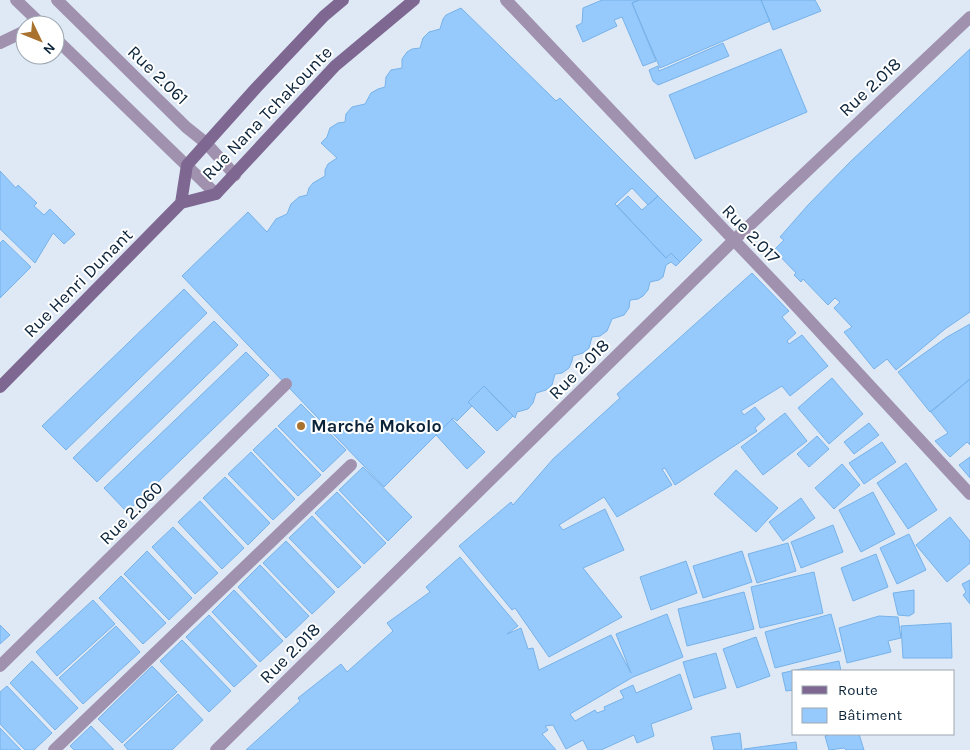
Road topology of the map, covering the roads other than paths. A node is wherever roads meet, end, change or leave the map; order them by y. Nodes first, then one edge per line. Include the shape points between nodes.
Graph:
1 (16, 0) edge
2 (57, 0) edge
3 (343, 0) edge
4 (414, 0) edge
5 (506, 0) edge
6 (30, 15) edge
7 (970, 17) edge
8 (15, 36) edge
9 (0, 43) edge
10 (65, 48) edge
11 (206, 143) junction
12 (187, 165) junction
13 (235, 174) junction
14 (216, 194) junction
15 (181, 203) junction
16 (733, 241) junction
17 (286, 384) dead end
18 (0, 387) edge
19 (351, 465) dead end
20 (970, 494) edge
21 (0, 666) edge
22 (54, 750) edge
23 (216, 750) edge

1 - 6 street
2 - 11 street, Rue 2.061
3 - 11 main road, Rue Nana Tchakounte via 324,16
4 - 13 main road, Rue Nana Tchakounte via 335,66
5 - 16 street, Rue 2.017
7 - 16 street, Rue 2.018
8 - 9 street
10 - 12 street
11 - 12 main road, Rue Nana Tchakounte
11 - 13 street, Rue 2.061
12 - 14 street
12 - 15 main road, Rue Nana Tchakounte
13 - 14 main road, Rue Nana Tchakounte
14 - 15 main road, Rue Nana Tchakounte
15 - 18 main road, Rue Henri Dunant
16 - 20 street, Rue 2.017
16 - 23 street, Rue 2.018
17 - 21 street, Rue 2.060
19 - 22 street

